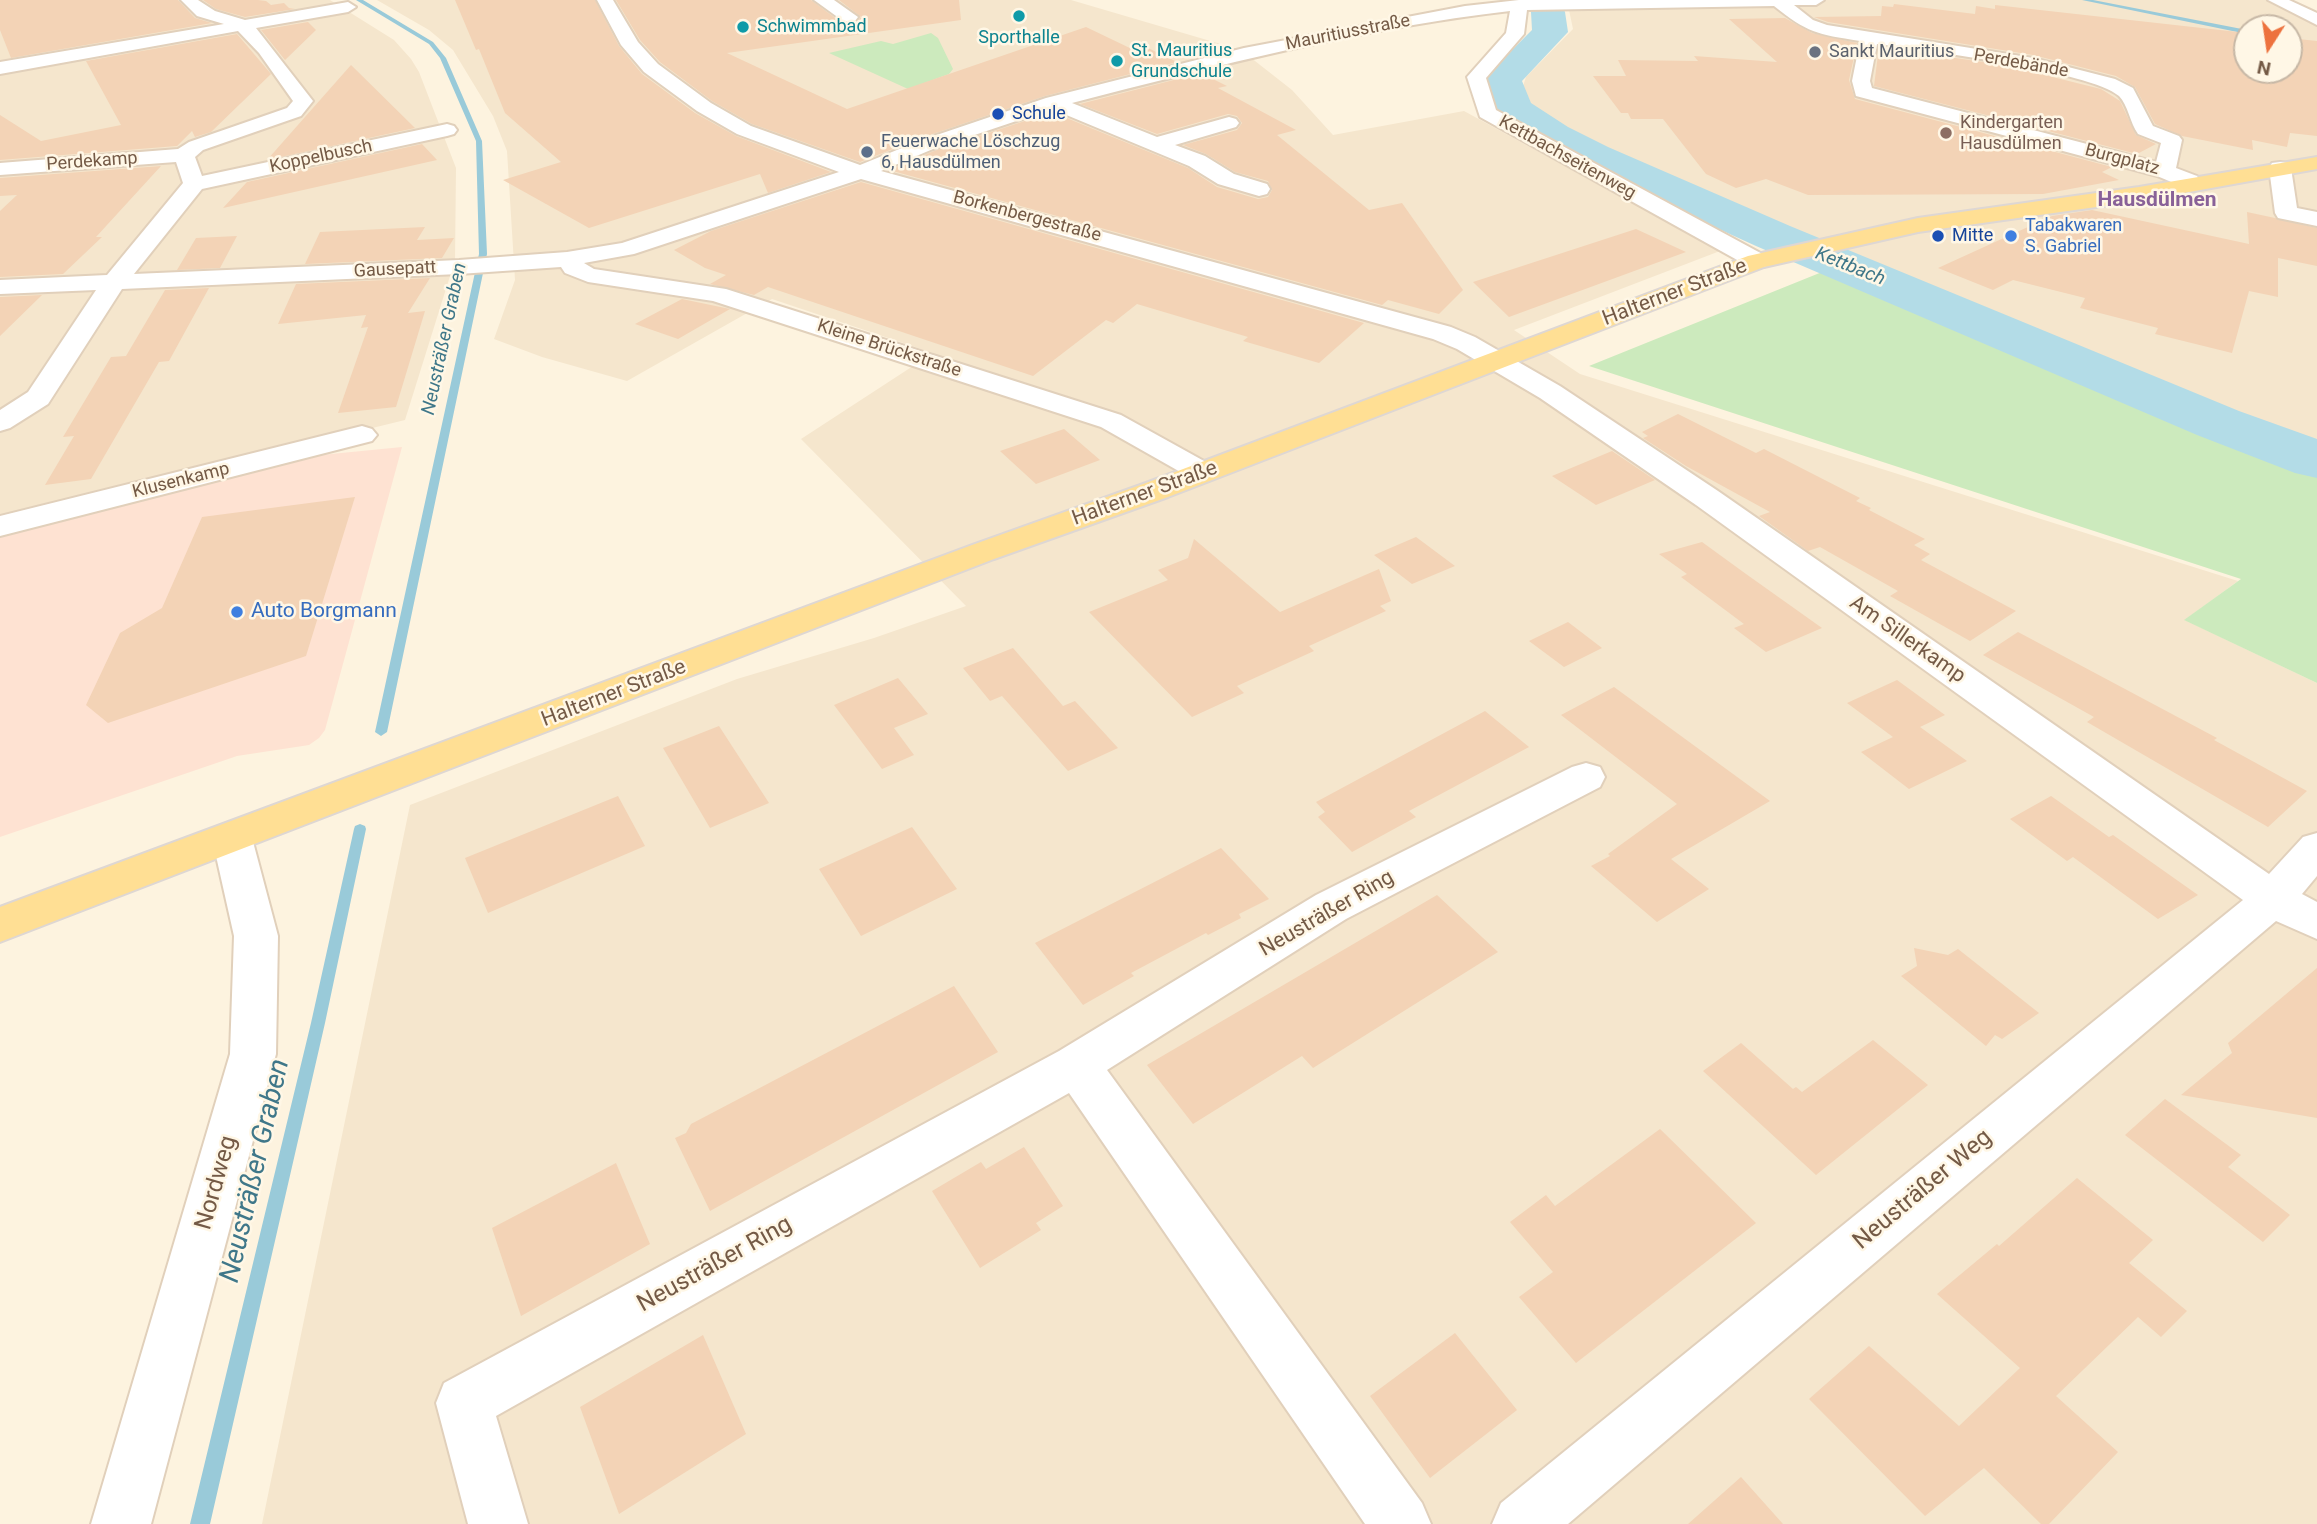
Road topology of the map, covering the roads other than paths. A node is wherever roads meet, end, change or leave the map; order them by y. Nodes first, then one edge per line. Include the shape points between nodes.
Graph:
1 (190, 0) edge
2 (605, 0) edge
3 (822, 0) edge
4 (1816, 0) edge
5 (2276, 0) edge
6 (1778, 1) edge
7 (1525, 5) junction
8 (348, 7) dead end
9 (849, 17) dead end
10 (2317, 20) edge
11 (241, 25) junction
12 (1869, 38) junction
13 (0, 68) edge
14 (1053, 102) junction
15 (1229, 123) dead end
16 (447, 130) dead end
17 (1155, 144) junction
18 (184, 155) junction
19 (2317, 163) edge
20 (2280, 168) junction
21 (0, 169) edge
22 (2165, 171) junction
23 (860, 172) junction
24 (2196, 183) junction
25 (194, 184) junction
26 (1258, 190) dead end
27 (2317, 219) edge
28 (1767, 259) junction
29 (567, 260) junction
30 (113, 284) junction
31 (0, 287) edge
32 (1495, 361) junction
33 (0, 422) edge
34 (362, 435) dead end
35 (1202, 472) junction
36 (0, 526) edge
37 (1586, 777) dead end
38 (232, 838) junction
39 (2317, 848) edge
40 (2273, 899) junction
41 (2317, 922) edge
42 (0, 925) edge
43 (1076, 1065) junction
44 (121, 1524) edge
45 (498, 1524) edge
46 (1401, 1524) edge
47 (1521, 1524) edge

1 - 11 street via 201,13
2 - 23 street, Borkenbergestraße via 630,45 704,107 744,130
3 - 9 street
4 - 6 street, Mauritiusstraße
5 - 10 street
6 - 7 street, Mauritiusstraße
6 - 12 street, Perdebände via 1807,24
7 - 14 street, Mauritiusstraße via 1465,11 1244,53
7 - 28 street, Kettbachseitenweg via 1514,34 1476,77 1487,113
8 - 11 street
11 - 13 street
11 - 18 street via 303,101 294,112 196,146
12 - 22 street, Perdebände via 2107,81 2126,92 2145,130 2172,140
12 - 22 street, Burgplatz via 1863,92
14 - 17 street
14 - 23 street, Mauritiusstraße
15 - 17 street
16 - 25 street, Koppelbusch
17 - 26 street
18 - 21 street, Perdekamp
18 - 25 street
19 - 20 main road, Halterner Straße
20 - 24 main road, Halterner Straße
20 - 27 street via 2286,213
22 - 24 street, Burgplatz
23 - 29 street, Gausepatt via 626,249
23 - 32 street, Borkenbergestraße via 1443,333
24 - 28 main road, Halterner Straße via 1946,220
25 - 30 street
28 - 32 main road, Halterner Straße
29 - 30 street, Gausepatt
29 - 35 street, Kleine Brückstraße via 588,275 717,294 1111,421
30 - 31 street, Gausepatt
30 - 33 street via 38,398
32 - 35 main road, Halterner Straße
32 - 40 street, Am Sillerkamp via 1550,392 1707,498
34 - 36 street, Klusenkamp
35 - 38 main road, Halterner Straße
37 - 43 street, Neusträßer Ring via 1331,907
38 - 42 main road, Halterner Straße
38 - 44 street, Nordweg via 256,936 253,1054
39 - 40 street, Neusträßer Weg
40 - 41 street, Am Sillerkamp
40 - 47 street, Neusträßer Weg
43 - 45 street, Neusträßer Ring via 464,1403
43 - 46 street

